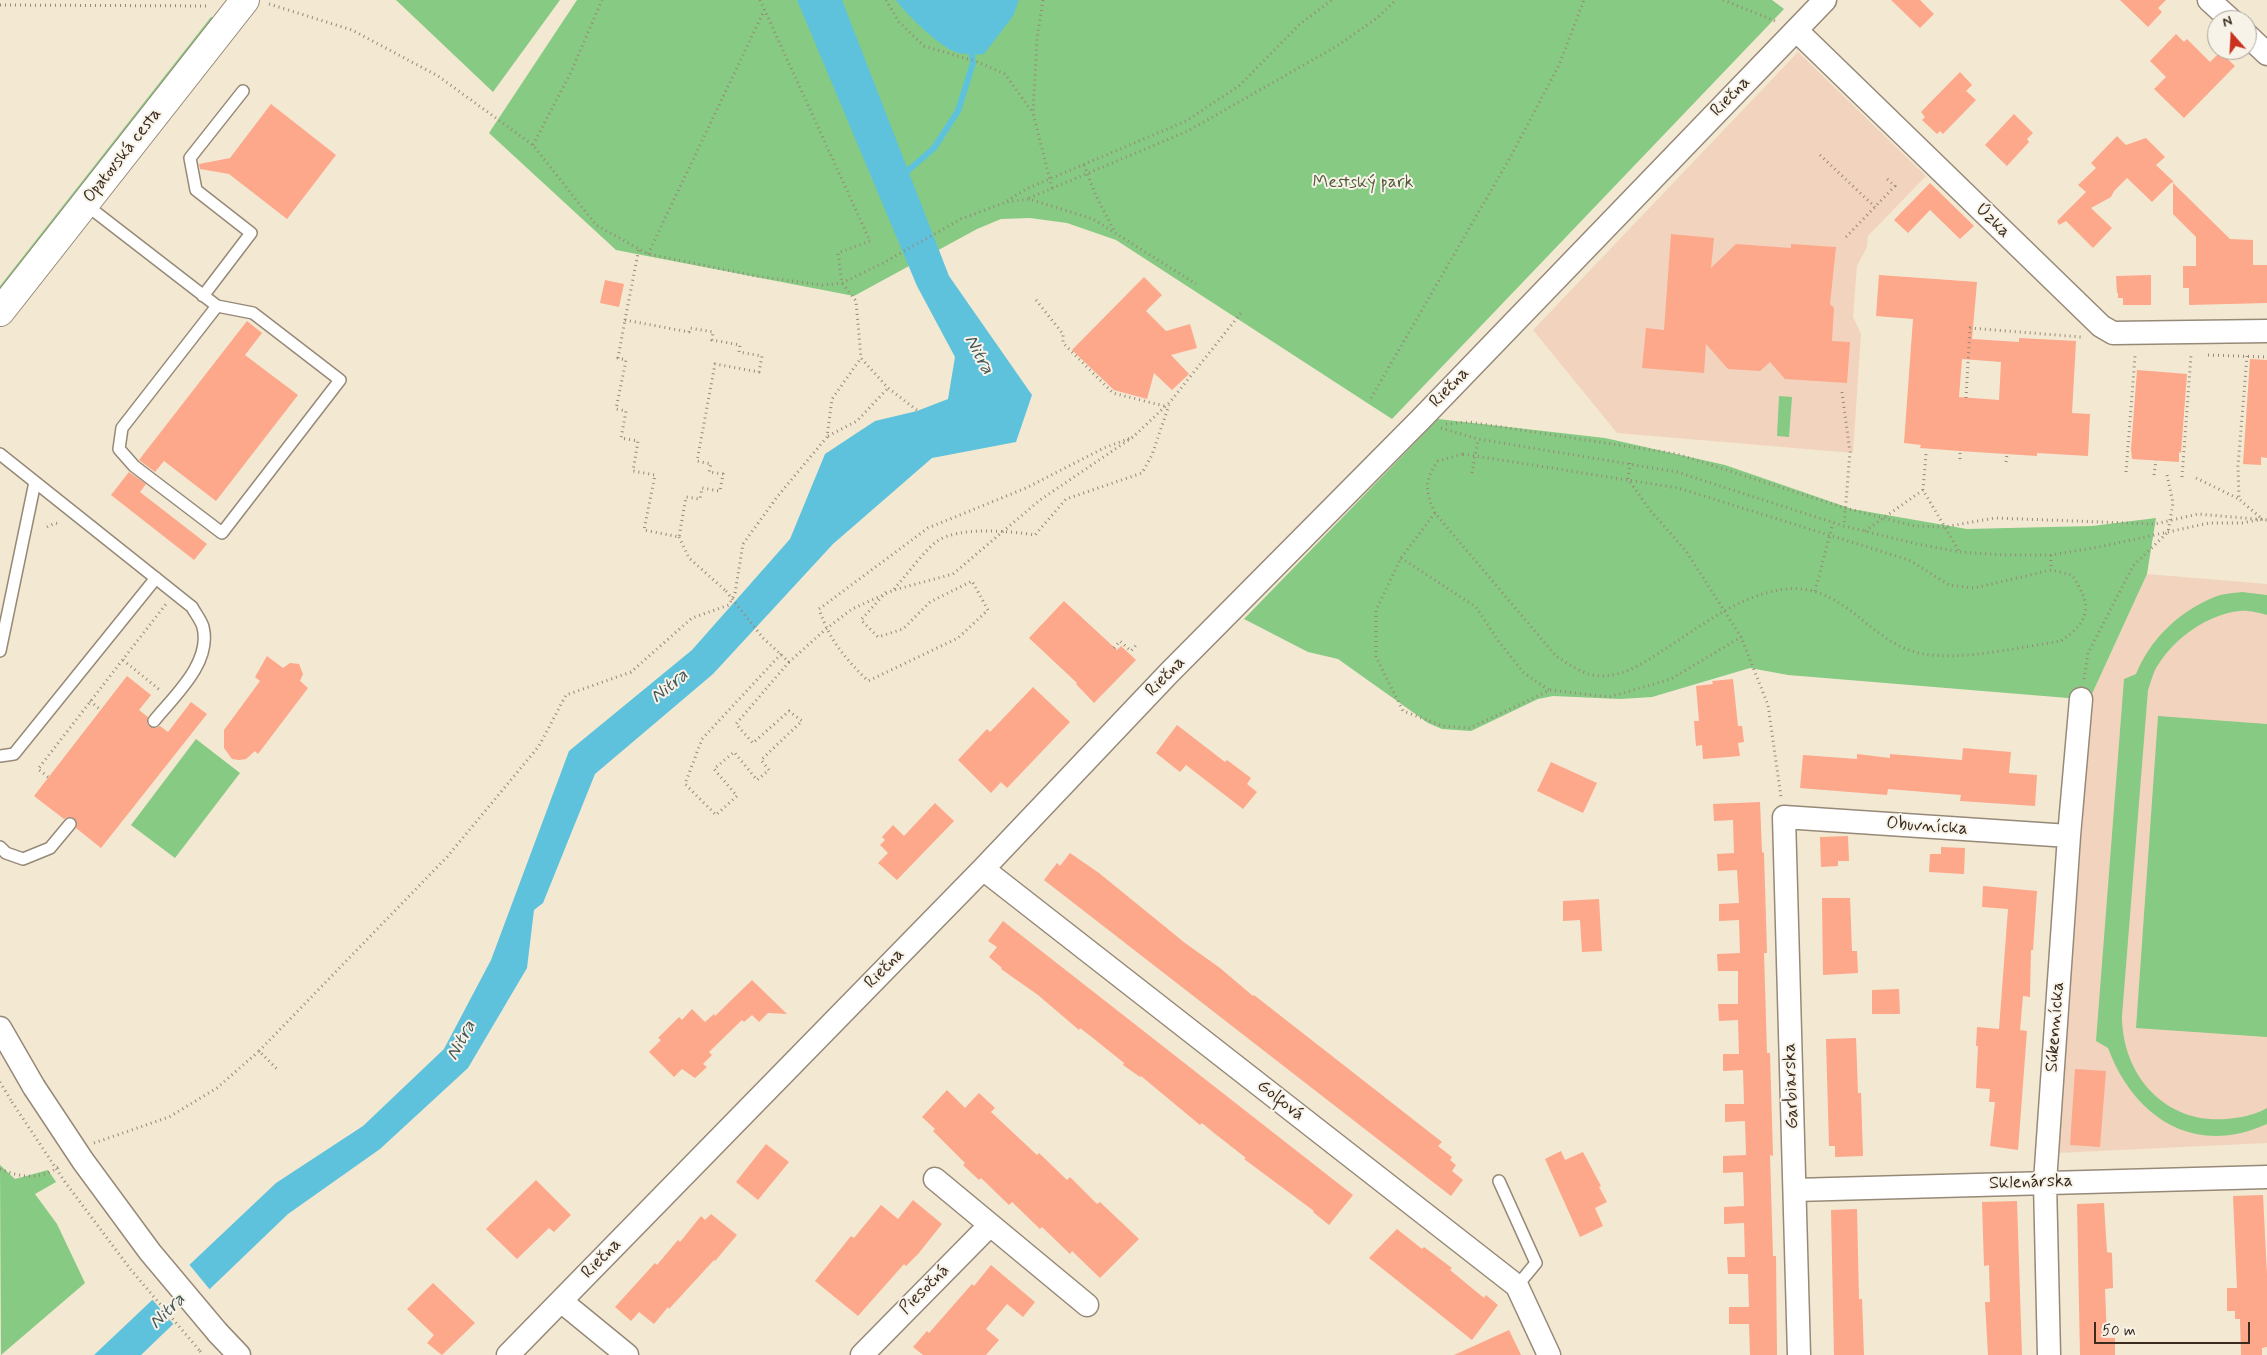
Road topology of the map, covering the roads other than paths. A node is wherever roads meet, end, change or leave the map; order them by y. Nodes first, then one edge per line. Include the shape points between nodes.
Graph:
1 (1825, 0) edge
2 (2210, 0) edge
3 (253, 1) edge
4 (2220, 10) edge
5 (1796, 30) junction
6 (2257, 44) edge
7 (2267, 54) edge
8 (243, 91) dead end
9 (85, 204) junction
10 (203, 296) junction
11 (217, 306) junction
12 (0, 312) edge
13 (2267, 331) edge
14 (0, 454) edge
15 (35, 482) junction
16 (156, 578) junction
17 (0, 651) edge
18 (2081, 699) road end
19 (154, 721) dead end
20 (0, 756) edge
21 (1784, 817) joint
22 (70, 824) dead end
23 (2069, 836) junction
24 (0, 847) edge
25 (983, 869) junction
26 (0, 1028) edge
27 (2267, 1177) edge
28 (935, 1180) dead end
29 (1498, 1181) dead end
30 (2045, 1182) junction
31 (1795, 1190) junction
32 (989, 1226) junction
33 (1517, 1286) junction
34 (561, 1301) junction
35 (1087, 1304) dead end
36 (239, 1355) edge
37 (508, 1355) edge
38 (627, 1355) edge
39 (862, 1355) edge
40 (1549, 1355) edge
41 (1799, 1355) edge
42 (2049, 1355) edge

1 - 5 street, Riečna
2 - 4 street
3 - 9 street, Opatovská cesta
5 - 13 street, Úzka via 2101,326 2113,333
5 - 25 street, Riečna via 1420,420 1169,673
6 - 7 street
8 - 10 lane via 190,158 196,190 251,233
9 - 10 lane
9 - 12 street, Opatovská cesta
10 - 11 lane
11 - 11 lane via 253,313 340,380 222,534 134,466 119,449 122,428
14 - 15 lane
15 - 16 lane
15 - 17 lane
16 - 19 lane via 192,606 203,627 203,652 191,675
16 - 20 lane via 14,754
18 - 23 street, Súkennícka
21 - 23 street, Obuvnícka
21 - 31 street, Garbiarska
22 - 24 lane via 50,848 23,859 6,853
23 - 30 street, Súkennícka
25 - 33 street, Golfová
25 - 34 street, Riečna
26 - 36 street, bridge via 83,1161 150,1252
27 - 30 street, Sklenárska
28 - 32 street
29 - 33 lane via 1536,1262
30 - 31 street, Sklenárska
30 - 42 street, Súkennícka
31 - 41 street, Garbiarska
32 - 35 street
32 - 39 street, Piesočná
33 - 40 street, Golfová
34 - 37 street, Riečna
34 - 38 street

